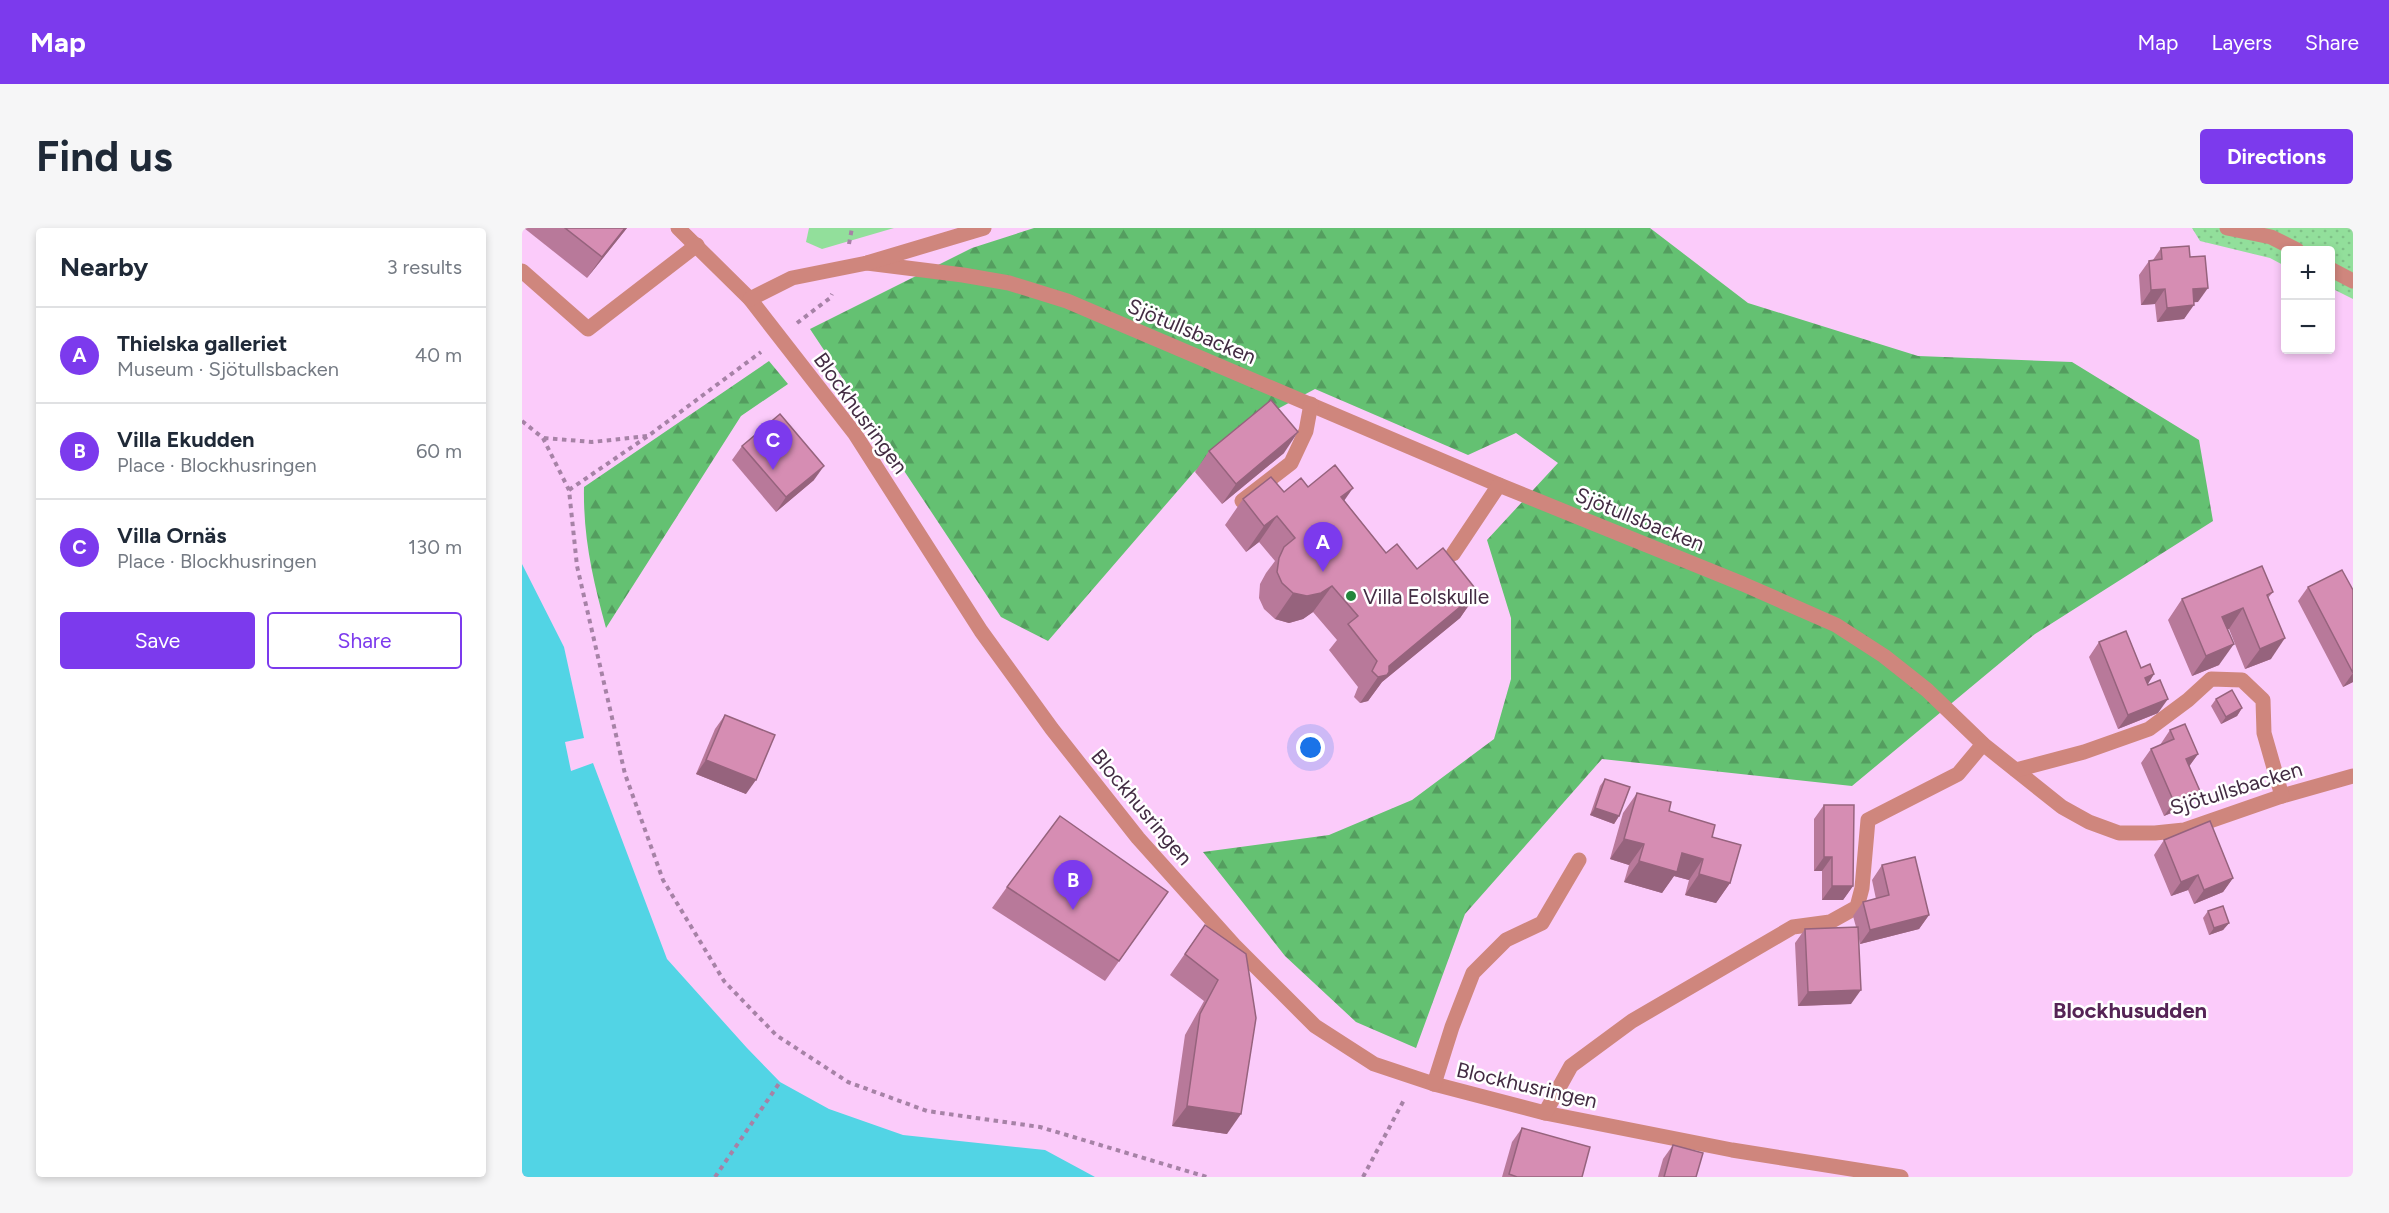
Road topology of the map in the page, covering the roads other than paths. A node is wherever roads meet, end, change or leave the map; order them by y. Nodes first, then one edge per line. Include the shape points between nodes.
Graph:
1 (678, 228) edge
2 (984, 228) edge
3 (2227, 228) edge
4 (697, 245) junction
5 (2288, 246) edge
6 (867, 263) junction
7 (522, 271) edge
8 (2335, 271) edge
9 (2353, 281) edge
10 (750, 299) junction
11 (1311, 404) junction
12 (1499, 485) junction
13 (1242, 501) edge
14 (1453, 554) dead end
15 (1983, 744) junction
16 (2016, 770) junction
17 (2353, 776) edge
18 (2282, 796) junction
19 (1579, 860) dead end
20 (1434, 1084) junction
21 (1545, 1113) junction
22 (1901, 1177) edge

1 - 4 street, Blockhusringen
2 - 6 street
3 - 5 street via 2271,237
4 - 7 street via 588,329
4 - 10 street, Blockhusringen
6 - 10 street via 792,278
6 - 11 street, Sjötullsbacken via 1009,283 1067,301
8 - 9 street
10 - 20 street, Blockhusringen via 855,434 981,631 1138,838 1234,945 1315,1026 1374,1064
11 - 12 street, Sjötullsbacken
11 - 13 street via 1306,431 1291,463
12 - 14 street
12 - 15 street, Sjötullsbacken via 1836,625 1928,690
15 - 16 street, Sjötullsbacken
15 - 21 street via 1959,774 1868,820 1857,907 1830,922 1793,927 1632,1021 1571,1066
16 - 18 street, Sjötullsbacken via 2062,807 2119,833 2184,830
16 - 18 street via 2149,729 2211,679 2242,680 2263,700 2264,732
17 - 18 street, Sjötullsbacken
19 - 20 street via 1542,923 1506,940 1473,974
20 - 21 street, Blockhusringen
21 - 22 street, Blockhusringen via 1732,1150

